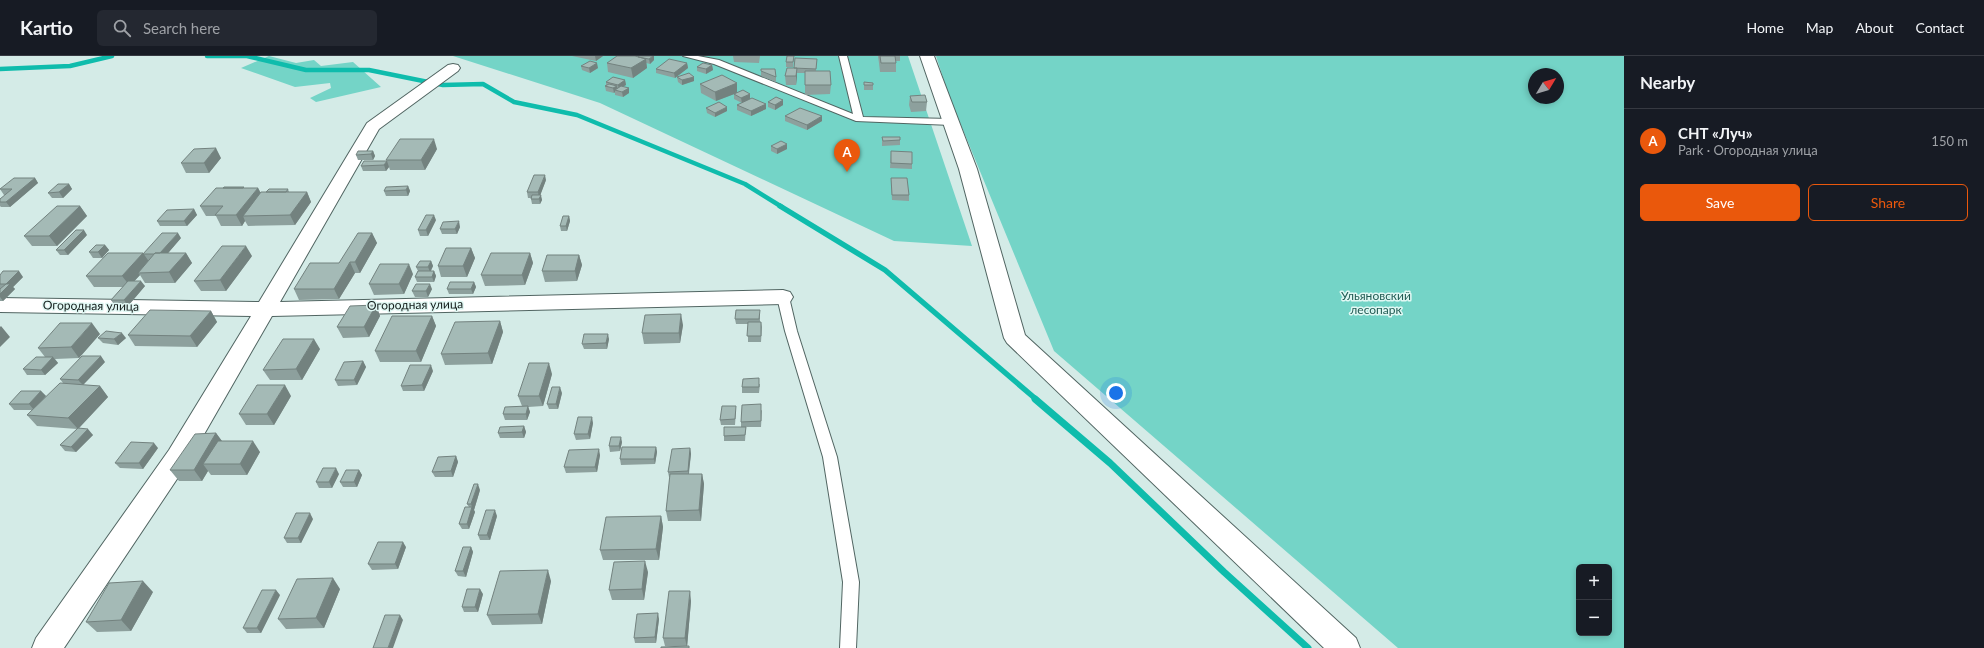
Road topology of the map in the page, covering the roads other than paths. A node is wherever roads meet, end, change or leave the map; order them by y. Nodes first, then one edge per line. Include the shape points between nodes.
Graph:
1 (686, 56) edge
2 (843, 56) edge
3 (927, 56) edge
4 (713, 59) edge
5 (453, 68) dead end
6 (859, 119) junction
7 (952, 122) junction
8 (783, 297) joint
9 (0, 305) edge
10 (266, 309) junction
11 (48, 648) edge
12 (848, 648) edge
13 (1345, 648) edge

1 - 4 lane
2 - 6 lane
3 - 7 street
4 - 6 lane
5 - 10 street via 373,126
6 - 7 lane
7 - 13 street via 968,169 1014,338
8 - 10 street, Огородная улица
8 - 12 lane via 830,457 851,582
9 - 10 street, Огородная улица
10 - 11 street via 178,457

